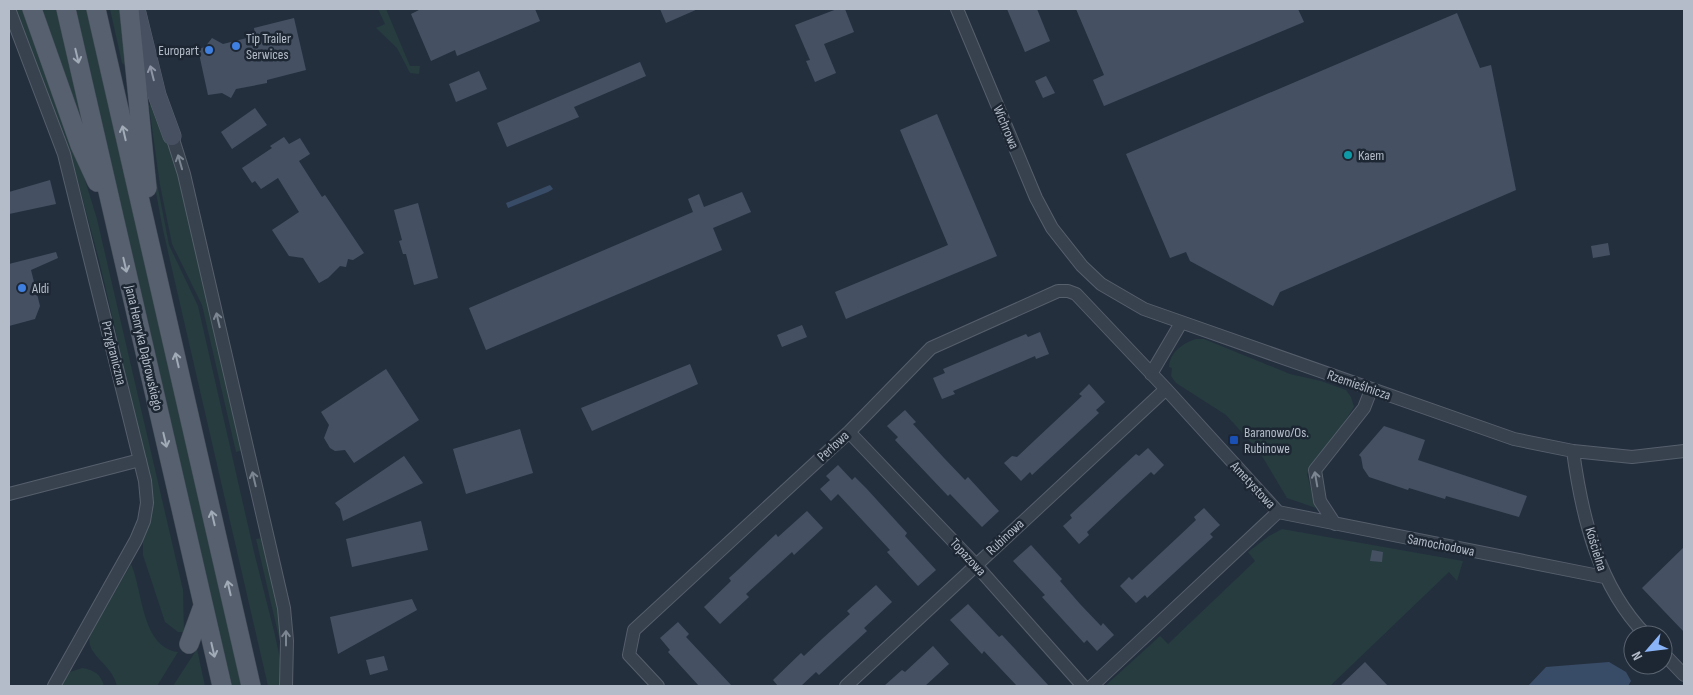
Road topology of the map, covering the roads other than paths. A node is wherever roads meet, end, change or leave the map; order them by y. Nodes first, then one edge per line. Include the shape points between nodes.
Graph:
1 (9, 9) edge
2 (32, 9) edge
3 (66, 9) edge
4 (96, 9) edge
5 (129, 9) edge
6 (136, 9) edge
7 (957, 9) edge
8 (172, 136) joint
9 (114, 217) junction
10 (1061, 242) joint
11 (151, 249) junction
12 (1076, 294) joint
13 (1181, 323) junction
14 (1151, 374) junction
15 (1166, 389) junction
16 (1371, 390) junction
17 (849, 432) junction
18 (1684, 450) edge
19 (1573, 451) junction
20 (140, 460) junction
21 (9, 494) edge
22 (1278, 512) junction
23 (1335, 524) junction
24 (975, 564) junction
25 (1604, 577) junction
26 (203, 606) junction
27 (1638, 625) edge
28 (189, 644) dead end
29 (1673, 663) edge
30 (1684, 674) edge
31 (54, 686) edge
32 (222, 686) edge
33 (251, 686) edge
34 (286, 686) edge
35 (658, 686) edge
36 (846, 686) edge
37 (1083, 686) edge
38 (1092, 686) edge

1 - 20 street, Przygraniczna via 64,154
2 - 9 main road via 80,145
3 -> 9 main road, Jana Henryka Dąbrowskiego
11 -> 4 main road, Jana Henryka Dąbrowskiego
5 - 11 main road
8 -> 6 street via 157,95
7 - 10 street, Wichrowa via 1036,198
34 -> 8 street via 286,625 281,593 184,174
9 -> 26 main road, Jana Henryka Dąbrowskiego
10 - 13 street, Rzemieślnicza via 1101,284 1144,309
33 -> 11 main road, Jana Henryka Dąbrowskiego
12 - 14 street, Ametystowa
12 - 17 street, Perłowa via 1058,291 931,348
13 - 14 street
13 - 16 street, Rzemieślnicza
14 - 15 street, Ametystowa
15 - 22 street, Ametystowa
15 - 24 street, Rubinowa
16 - 19 street, Rzemieślnicza via 1514,439
23 -> 16 street via 1320,501 1315,470 1364,408
17 - 24 street, Topazowa
17 - 35 street, Perłowa via 634,630 629,655
18 - 19 street, Rzemieślnicza via 1632,456
19 - 25 street, Kościelna via 1578,484
20 - 21 street
20 - 31 street, Przygraniczna via 147,503 144,521 124,563
22 - 23 street, Samochodowa
22 - 38 street, Ametystowa
23 - 25 street, Samochodowa
24 - 36 street, Rubinowa
24 - 37 street, Topazowa
25 - 27 street, Kościelna
26 - 28 main road
26 -> 32 main road, Jana Henryka Dąbrowskiego
29 - 30 street

